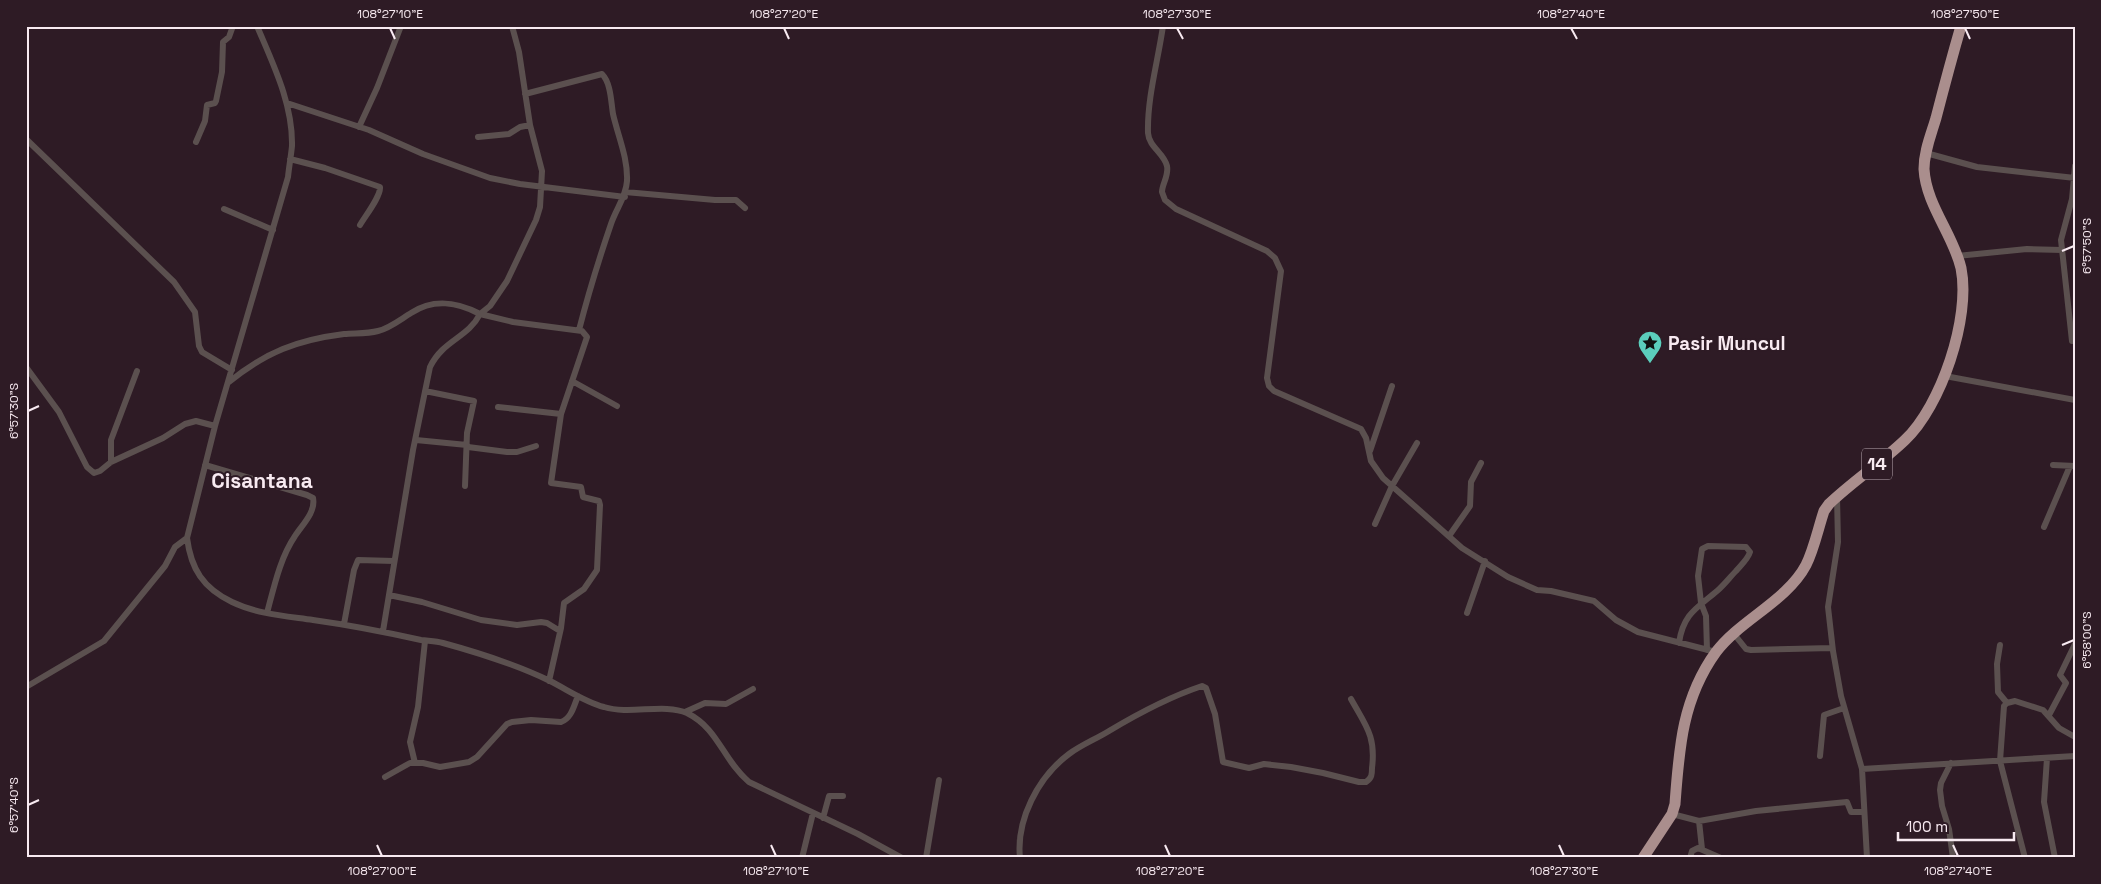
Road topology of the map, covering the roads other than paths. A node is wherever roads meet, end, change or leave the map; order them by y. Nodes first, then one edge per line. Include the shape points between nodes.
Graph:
1 (233, 26) edge
2 (257, 26) edge
3 (401, 26) edge
4 (512, 26) edge
5 (1163, 26) edge
6 (1960, 26) edge
7 (525, 94) junction
8 (287, 103) junction
9 (530, 125) junction
10 (359, 127) junction
11 (478, 137) dead end
12 (28, 142) edge
13 (196, 142) dead end
14 (1926, 153) junction
15 (290, 159) junction
16 (2075, 166) edge
17 (2074, 178) edge
18 (541, 186) junction
19 (625, 194) junction
20 (224, 208) dead end
21 (745, 208) dead end
22 (2071, 218) edge
23 (360, 225) dead end
24 (273, 230) junction
25 (2062, 250) junction
26 (1957, 256) junction
27 (480, 314) junction
28 (579, 330) junction
29 (2072, 341) dead end
30 (26, 367) edge
31 (232, 370) junction
32 (137, 371) dead end
33 (1945, 376) junction
34 (572, 381) junction
35 (228, 383) junction
36 (1392, 386) dead end
37 (425, 391) junction
38 (2075, 400) edge
39 (617, 406) dead end
40 (498, 407) dead end
41 (562, 414) junction
42 (215, 426) junction
43 (416, 440) junction
44 (1417, 443) dead end
45 (467, 446) junction
46 (536, 446) dead end
47 (1370, 453) junction
48 (111, 462) junction
49 (1481, 463) dead end
50 (205, 465) junction
51 (2053, 465) dead end
52 (2072, 466) edge
53 (465, 486) dead end
54 (1392, 486) junction
55 (1836, 497) junction
56 (1375, 524) dead end
57 (2044, 527) dead end
58 (1449, 536) junction
59 (187, 538) junction
60 (394, 561) junction
61 (1485, 562) junction
62 (388, 596) junction
63 (1701, 603) junction
64 (267, 613) junction
65 (1467, 613) dead end
66 (344, 624) junction
67 (383, 631) junction
68 (560, 631) junction
69 (1734, 634) junction
70 (425, 640) junction
71 (1679, 643) junction
72 (2075, 644) edge
73 (2000, 645) dead end
74 (1832, 648) junction
75 (1712, 651) junction
76 (549, 681) junction
77 (26, 686) edge
78 (753, 689) dead end
79 (578, 696) junction
80 (1351, 699) dead end
81 (2007, 703) junction
82 (1844, 708) junction
83 (685, 712) junction
84 (2049, 715) junction
85 (2075, 738) edge
86 (1820, 756) dead end
87 (2075, 756) edge
88 (2047, 758) junction
89 (2000, 761) junction
90 (415, 763) junction
91 (1951, 763) junction
92 (1862, 769) junction
93 (385, 777) dead end
94 (939, 780) dead end
95 (843, 796) dead end
96 (1864, 812) junction
97 (813, 813) junction
98 (1672, 814) junction
99 (823, 818) junction
100 (1699, 821) junction
101 (1702, 849) junction
102 (802, 858) edge
103 (902, 858) edge
104 (926, 858) edge
105 (1020, 858) edge
106 (1644, 858) edge
107 (1690, 858) edge
108 (1722, 858) edge
109 (1867, 858) edge
110 (1953, 858) edge
111 (2025, 858) edge
112 (2055, 858) edge

1 - 13 street via 223,42 222,72 216,101 207,105
2 - 8 street
3 - 10 street
4 - 7 street
5 - 47 street via 1148,132 1150,141 1167,167 1163,196 1176,209 1267,251 1275,258 1281,271 1269,386 1356,426 1364,434
6 - 14 highway, 14
7 - 9 street
7 - 19 street via 602,74 607,82 625,162
8 - 10 street
8 - 15 street
9 - 11 street via 509,134
9 - 18 street via 542,170
10 - 18 street via 490,178
12 - 31 street via 174,282 195,312 202,352
14 - 17 street via 1977,167
14 - 26 highway, 14 via 1926,188
15 - 23 street via 380,186
15 - 24 street
16 - 17 street
17 - 22 street
18 - 19 street
18 - 27 street via 536,220 506,281 490,306
19 - 21 street via 736,200
19 - 28 street via 606,237
20 - 24 street
22 - 25 street via 2061,240
24 - 31 street
25 - 26 street via 2027,249
25 - 29 street
26 - 33 highway, 14 via 1962,274 1962,299
27 - 28 street
27 - 35 street via 451,303 425,305 380,331 344,334 276,350
27 - 37 street via 469,331 436,356
28 - 34 street via 587,337
30 - 48 street via 59,412 86,467 96,473
31 - 35 street
32 - 48 street via 110,440
33 - 38 street
33 - 55 highway, 14 via 1906,439
34 - 39 street
34 - 41 street
35 - 42 street
36 - 47 street
37 - 43 street
37 - 45 street via 474,401 466,433
40 - 41 street
41 - 68 street via 551,483 581,487 583,497 599,501 600,505 597,570 584,589 564,603
42 - 48 street via 196,421 185,424
42 - 50 street
43 - 45 street
43 - 60 street
44 - 54 street
45 - 46 street via 507,452
45 - 53 street
47 - 54 street via 1371,461
49 - 58 street via 1471,486 1470,506
50 - 59 street
50 - 64 street via 313,498 314,505 306,522 286,551
51 - 52 street
52 - 57 street
54 - 56 street
54 - 58 street
55 - 69 highway, 14 via 1824,511 1806,565 1797,578
55 - 74 street via 1838,542 1828,607
58 - 61 street
59 - 64 street via 197,574 206,584 232,602
59 - 77 street via 175,547 165,566 104,641
60 - 62 street
60 - 66 street via 358,560
61 - 65 street
61 - 71 street via 1522,584 1594,601 1624,626
62 - 67 street
62 - 68 street via 422,602 481,620 517,625 547,623
63 - 63 street via 1698,576 1702,548 1748,548 1747,558 1721,587
63 - 71 street via 1683,624
63 - 75 street
64 - 66 street
66 - 67 street
67 - 70 street
68 - 76 street
69 - 74 street via 1746,649 1751,650
69 - 75 highway, 14
70 - 76 street
70 - 90 street via 418,707 410,742
71 - 75 street
72 - 84 street via 2059,676 2066,683
73 - 81 street via 1998,692
74 - 82 street
75 - 98 highway, 14 via 1681,730
76 - 79 street
78 - 83 street via 726,704 705,703
79 - 83 street via 605,708
79 - 90 street via 566,721 520,720 507,724 477,757 468,762 440,767
80 - 105 street via 1372,737 1372,776 1366,782 1275,765 1248,768 1223,762 1216,714 1206,688 1202,686 1169,698 1132,718 1068,755 1047,774 1033,798 1019,838
81 - 84 street via 2015,701
81 - 89 street via 2004,706
82 - 86 street via 1824,715
82 - 92 street
83 - 97 street via 708,726 738,773 749,782
84 - 85 street via 2059,728
87 - 88 street
88 - 89 street
88 - 112 street via 2044,802
89 - 91 street
89 - 111 street
90 - 93 street via 400,767
91 - 92 street
91 - 110 street via 1940,790
92 - 96 street
94 - 104 street
95 - 99 street via 829,796
96 - 100 street via 1851,812 1847,802 1756,811
96 - 109 street
97 - 99 street
97 - 102 street
98 - 100 street
98 - 106 highway, 14
99 - 103 street
100 - 101 street
101 - 107 street via 1694,849
101 - 108 street

